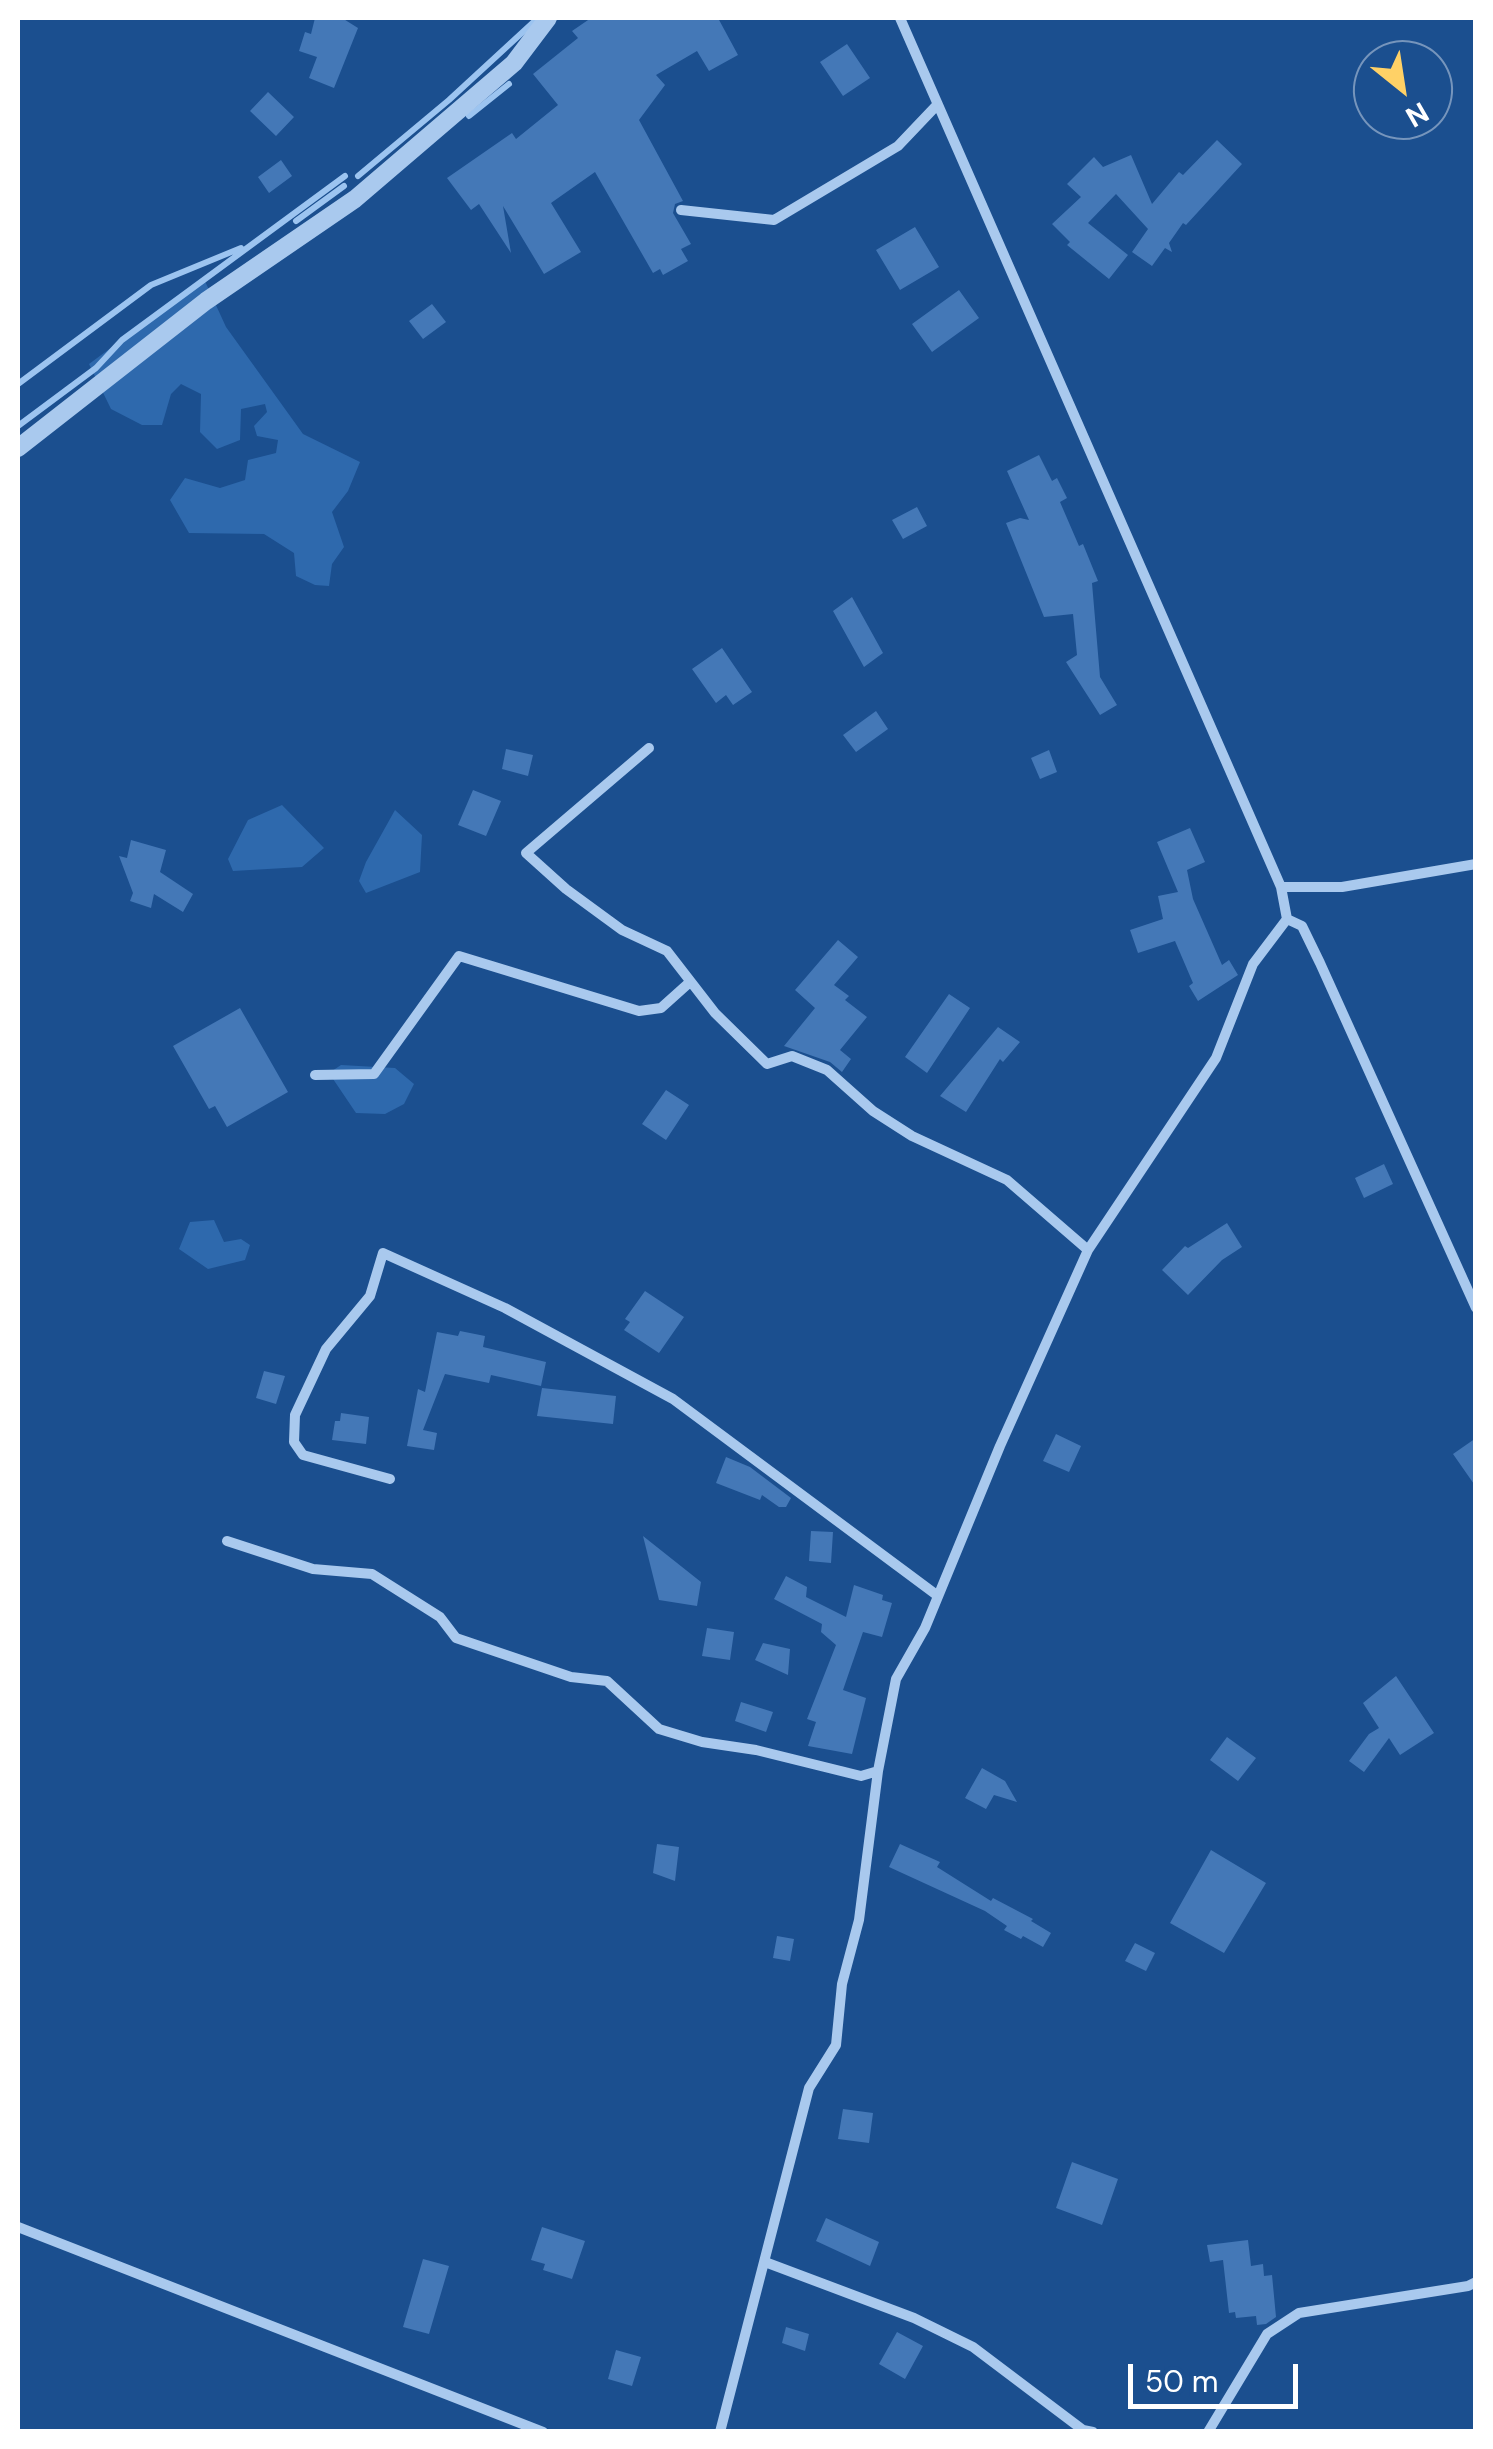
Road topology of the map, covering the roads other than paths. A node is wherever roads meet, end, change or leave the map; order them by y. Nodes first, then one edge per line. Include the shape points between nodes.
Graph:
1 (548, 18) edge
2 (900, 18) edge
3 (937, 105) junction
4 (681, 210) dead end
5 (18, 448) edge
6 (649, 748) dead end
7 (1476, 864) edge
8 (1281, 887) junction
9 (1287, 920) junction
10 (690, 982) junction
11 (316, 1074) dead end
12 (1088, 1250) junction
13 (1476, 1308) edge
14 (390, 1479) dead end
15 (228, 1542) dead end
16 (938, 1596) junction
17 (878, 1770) junction
18 (18, 2228) edge
19 (765, 2262) junction
20 (1476, 2272) edge
21 (1472, 2284) edge
22 (543, 2432) edge
23 (720, 2432) edge
24 (1093, 2432) edge
25 (1208, 2432) edge

1 - 5 street via 501,75 354,199 206,301
2 - 3 street
3 - 4 street via 898,146 774,220
3 - 8 street
6 - 10 street via 526,853 622,930 667,951
7 - 8 street via 1342,887
8 - 9 street
9 - 12 street via 1253,964 1216,1058
9 - 13 street via 1302,926 1320,962
10 - 11 street via 661,1008 639,1011 459,956 374,1074
10 - 12 street via 767,1064 792,1056 827,1070 912,1136 1006,1180
12 - 16 street
14 - 16 street via 303,1455 294,1442 295,1415 326,1348 370,1296 383,1253 505,1308 673,1399
15 - 17 street via 313,1570 372,1574 440,1617 456,1638 571,1677 608,1680 660,1729 861,1776
16 - 17 street via 896,1679
17 - 19 street via 836,2045 809,2088
18 - 22 street
19 - 23 street
19 - 24 street via 973,2347
20 - 21 street
21 - 25 street via 1299,2313 1267,2334

